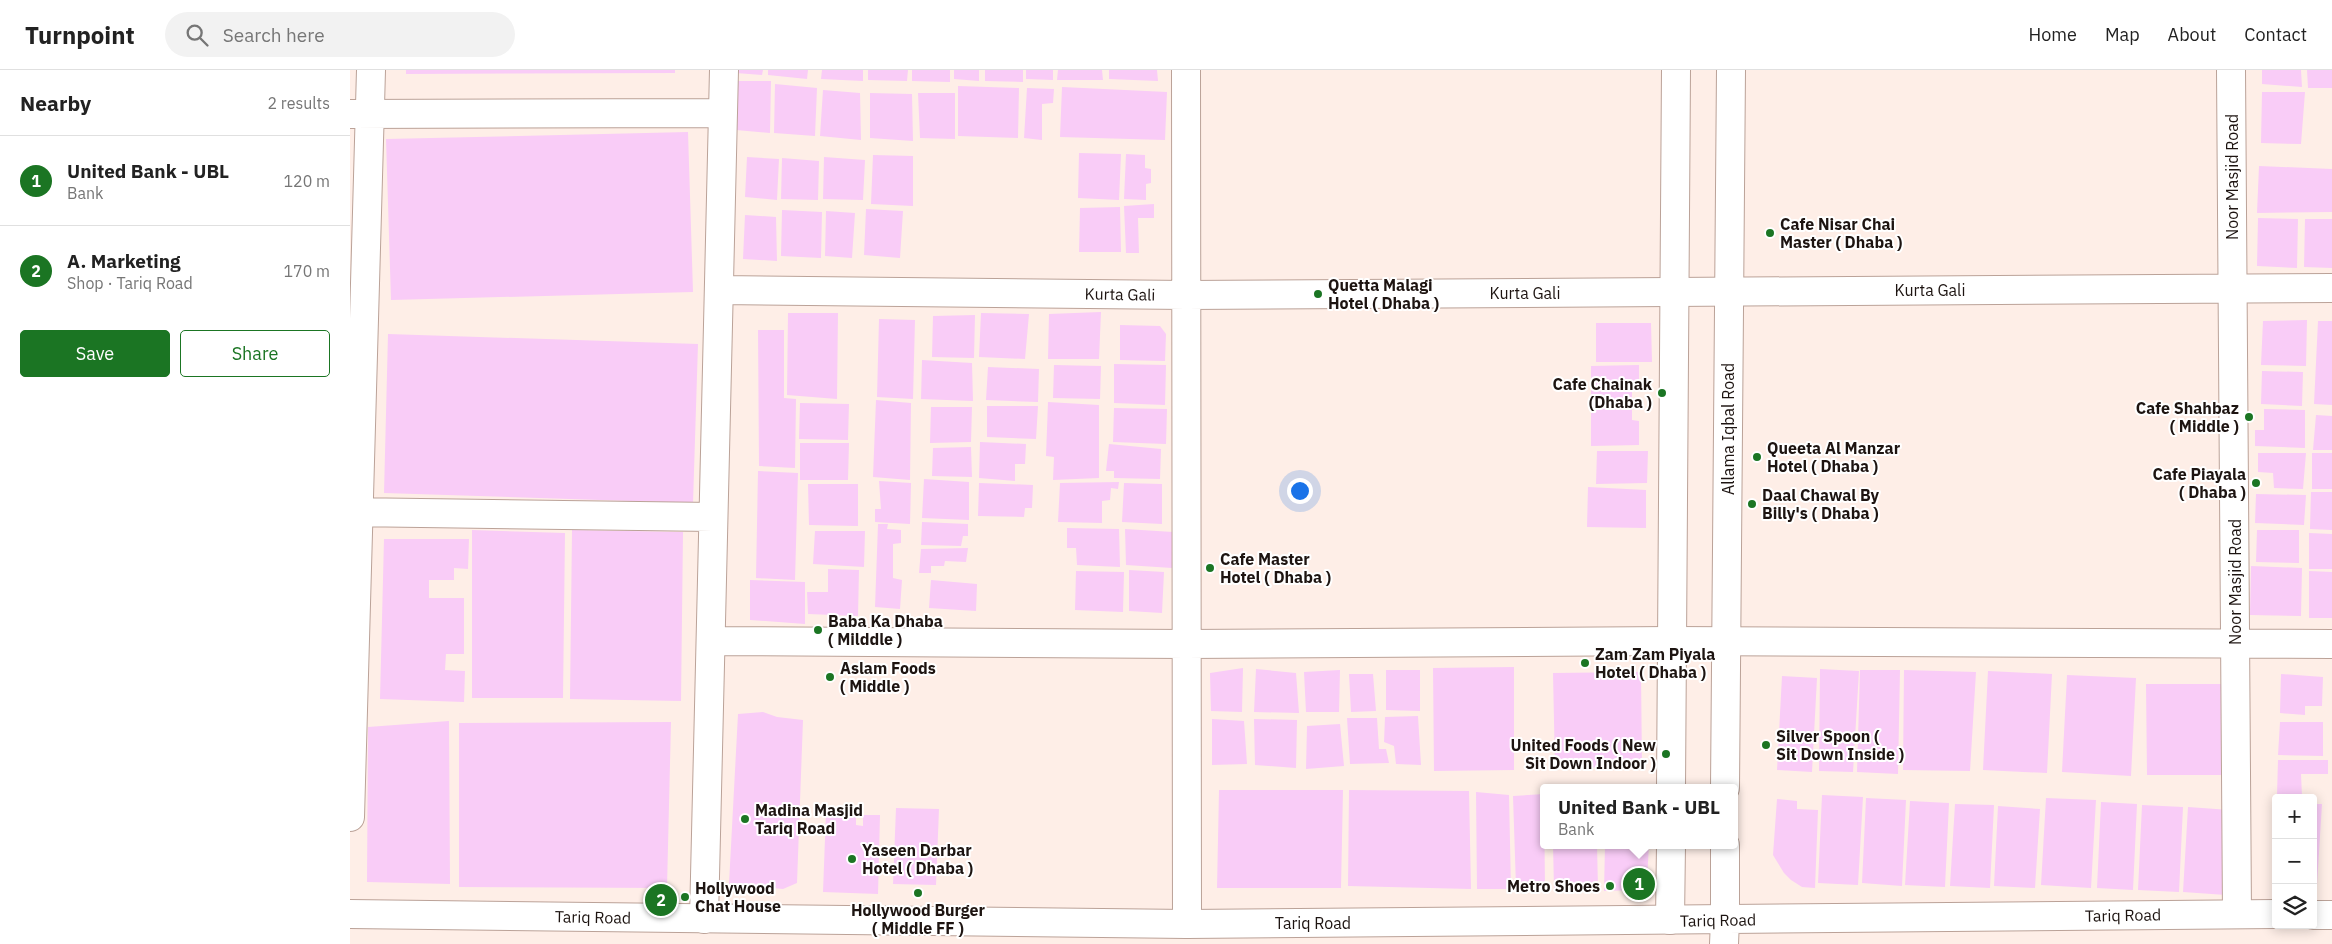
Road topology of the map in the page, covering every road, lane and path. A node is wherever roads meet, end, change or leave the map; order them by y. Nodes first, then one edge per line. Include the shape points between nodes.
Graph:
1 (371, 70) edge
2 (724, 70) edge
3 (1186, 70) edge
4 (1676, 70) edge
5 (1731, 70) edge
6 (2231, 70) edge
7 (723, 113) junction
8 (360, 114) edge
9 (2232, 288) junction
10 (2332, 288) edge
11 (719, 290) junction
12 (1674, 292) junction
13 (1729, 292) junction
14 (1186, 295) junction
15 (354, 511) edge
16 (714, 517) junction
17 (711, 641) junction
18 (1672, 641) junction
19 (1726, 641) junction
20 (1186, 644) junction
21 (2332, 644) edge
22 (2235, 645) junction
23 (1671, 784) edge
24 (1726, 784) edge
25 (350, 818) edge
26 (1671, 849) edge
27 (1725, 849) edge
28 (350, 914) edge
29 (2237, 914) junction
30 (2272, 914) edge
31 (2317, 914) edge
32 (2332, 915) edge
33 (704, 919) junction
34 (1187, 924) junction
35 (1670, 932) edge
36 (1724, 932) edge

1 - 8 street
2 - 7 street
3 - 14 street
4 - 12 street
5 - 13 street, Allama Iqbal Road
6 - 9 street, Noor Masjid Road
7 - 8 street
7 - 11 street
8 - 15 street
9 - 10 street, Kurta Gali
9 - 13 street, Kurta Gali
9 - 22 street, Noor Masjid Road
11 - 14 street, Kurta Gali
11 - 16 street
12 - 13 street, Kurta Gali
12 - 14 street, Kurta Gali
12 - 18 street
13 - 19 street, Allama Iqbal Road
14 - 20 street
15 - 16 street
15 - 25 street
16 - 17 street
17 - 20 street
17 - 33 street
18 - 19 street
18 - 20 street
18 - 23 street
19 - 22 street
19 - 24 street, Allama Iqbal Road
20 - 34 street
21 - 22 street
22 - 29 street, Noor Masjid Road
26 - 35 street
27 - 36 street
28 - 33 street, Tariq Road
29 - 30 street, Tariq Road
29 - 36 street, Tariq Road
31 - 32 street
33 - 34 street, Tariq Road
34 - 35 street, Tariq Road
35 - 36 street, Tariq Road

